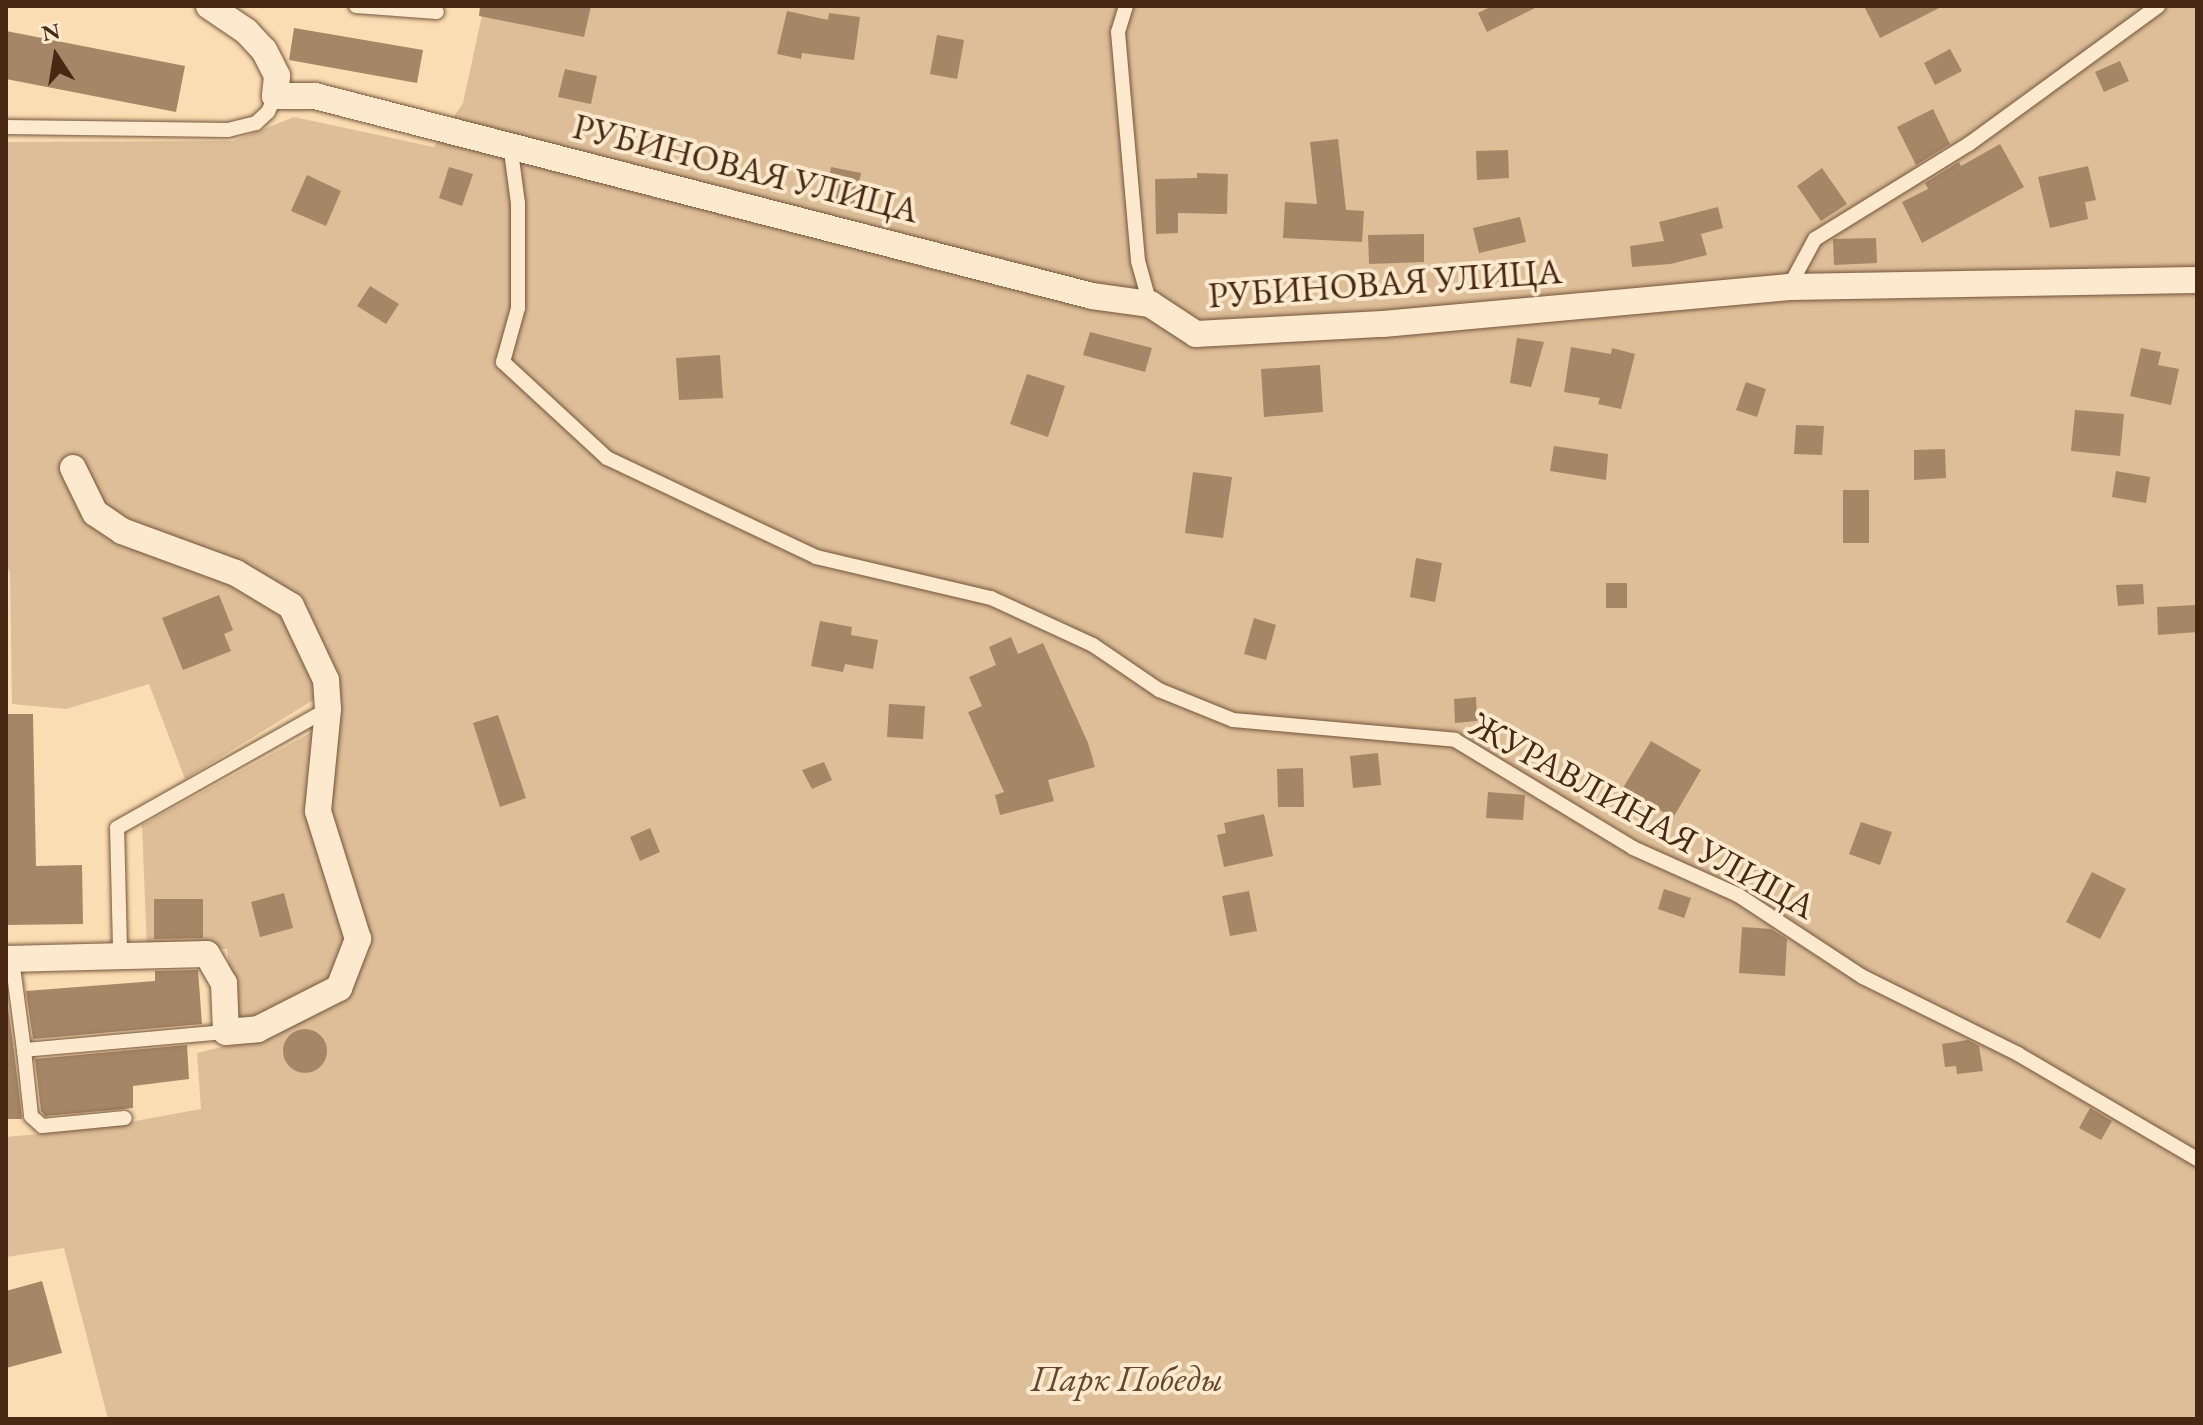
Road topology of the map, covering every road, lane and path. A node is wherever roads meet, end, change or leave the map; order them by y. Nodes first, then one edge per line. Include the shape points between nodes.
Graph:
1 (209, 6) edge
2 (356, 6) edge
3 (1126, 6) edge
4 (2158, 6) edge
5 (437, 12) dead end
6 (275, 96) junction
7 (6, 127) edge
8 (510, 144) junction
9 (2197, 280) edge
10 (1789, 287) junction
11 (1150, 304) junction
12 (73, 468) dead end
13 (328, 709) junction
14 (115, 954) junction
15 (9, 959) edge
16 (226, 1032) junction
17 (24, 1050) junction
18 (125, 1118) dead end
19 (2197, 1159) edge

1 - 6 street via 264,50 277,76
2 - 5 lane
3 - 11 lane via 1118,32 1138,261
4 - 10 lane via 1969,144 1815,239
6 - 7 lane via 256,123 228,130
6 - 8 street, РУБИНОВАЯ УЛИЦА via 315,96
8 - 11 street, РУБИНОВАЯ УЛИЦА via 1092,296
8 - 19 lane, ЖУРАВЛИНАЯ УЛИЦА via 518,203 518,308 503,362 607,458 816,557 991,598 1093,645 1159,690 1233,720 1455,740 1633,848 1738,895 1863,977 2018,1054
9 - 10 street, РУБИНОВАЯ УЛИЦА
10 - 11 street, РУБИНОВАЯ УЛИЦА via 1383,324 1196,334
12 - 13 street via 95,513 122,531 236,573 291,606 326,680
13 - 14 lane via 117,828 120,948
13 - 16 street via 318,811 358,939 339,988 258,1029
14 - 15 street
14 - 16 street via 207,954 224,983
15 - 17 lane
16 - 17 lane
17 - 18 lane via 31,1116 42,1126

